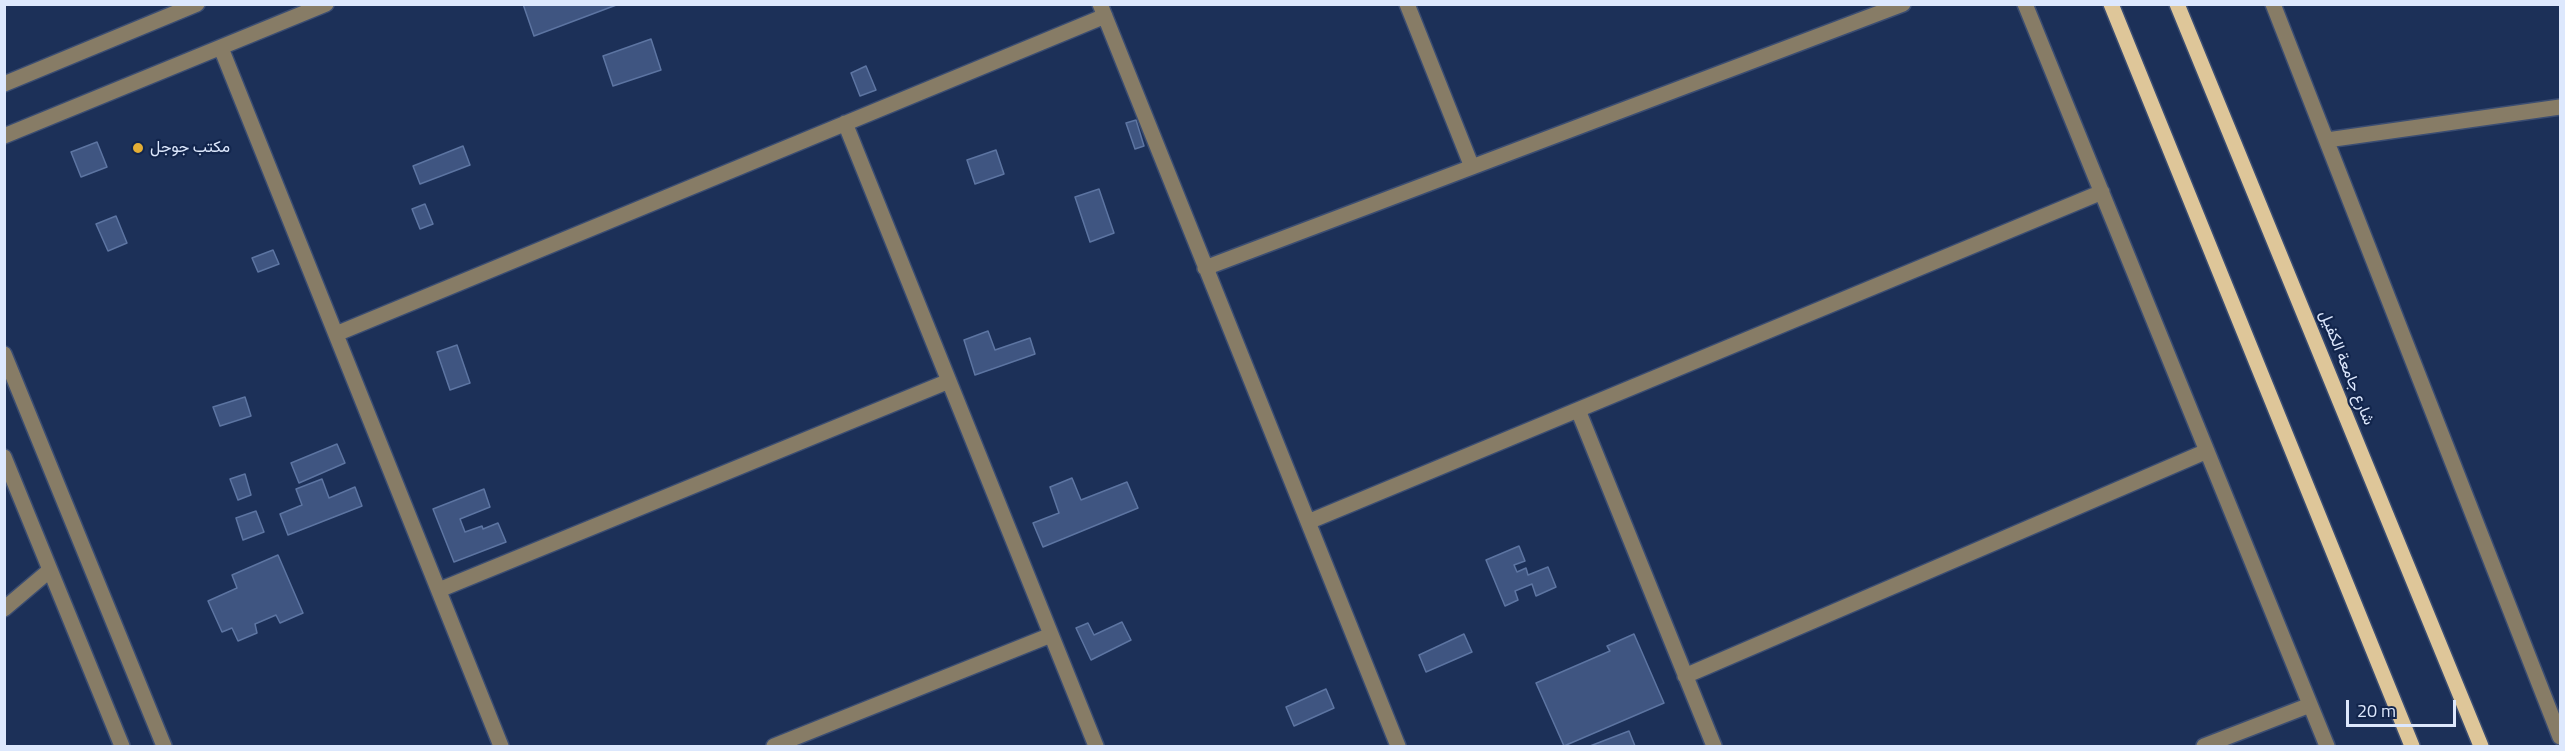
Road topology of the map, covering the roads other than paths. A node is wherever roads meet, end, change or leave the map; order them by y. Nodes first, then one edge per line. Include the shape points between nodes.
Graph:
1 (198, 4) edge
2 (326, 4) edge
3 (1407, 4) edge
4 (1903, 4) edge
5 (2025, 4) edge
6 (2111, 4) edge
7 (2177, 4) edge
8 (2273, 4) edge
9 (1102, 10) edge
10 (221, 48) junction
11 (4, 84) edge
12 (2560, 107) edge
13 (845, 123) junction
14 (4, 136) edge
15 (2326, 140) junction
16 (1472, 167) junction
17 (2102, 192) junction
18 (1205, 268) junction
19 (336, 334) junction
20 (4, 354) edge
21 (949, 381) junction
22 (1578, 410) junction
23 (2207, 451) junction
24 (4, 457) edge
25 (1308, 522) junction
26 (50, 570) junction
27 (439, 590) junction
28 (4, 609) edge
29 (1051, 635) junction
30 (1685, 676) junction
31 (2310, 705) junction
32 (2560, 737) edge
33 (122, 747) edge
34 (164, 747) edge
35 (501, 747) edge
36 (774, 747) edge
37 (1096, 747) edge
38 (1398, 747) edge
39 (1714, 747) edge
40 (2205, 747) edge
41 (2327, 747) edge
42 (2412, 747) edge
43 (2481, 747) edge

1 - 11 street
2 - 10 street
3 - 16 street
4 - 16 street
5 - 17 street
6 - 42 main road
7 - 43 main road, شارع جامعة الكفيل
8 - 15 street
9 - 13 street
9 - 18 street
10 - 14 street
10 - 19 street
12 - 15 street
13 - 19 street
13 - 21 street
15 - 32 street
16 - 18 street
17 - 22 street
17 - 23 street
18 - 25 street
19 - 27 street
20 - 34 street
21 - 27 street
21 - 29 street
22 - 25 street
22 - 30 street
23 - 30 street
23 - 31 street
24 - 26 street
25 - 38 street
26 - 28 street
26 - 33 street
27 - 35 street
29 - 36 street
29 - 37 street
30 - 39 street
31 - 40 street
31 - 41 street

